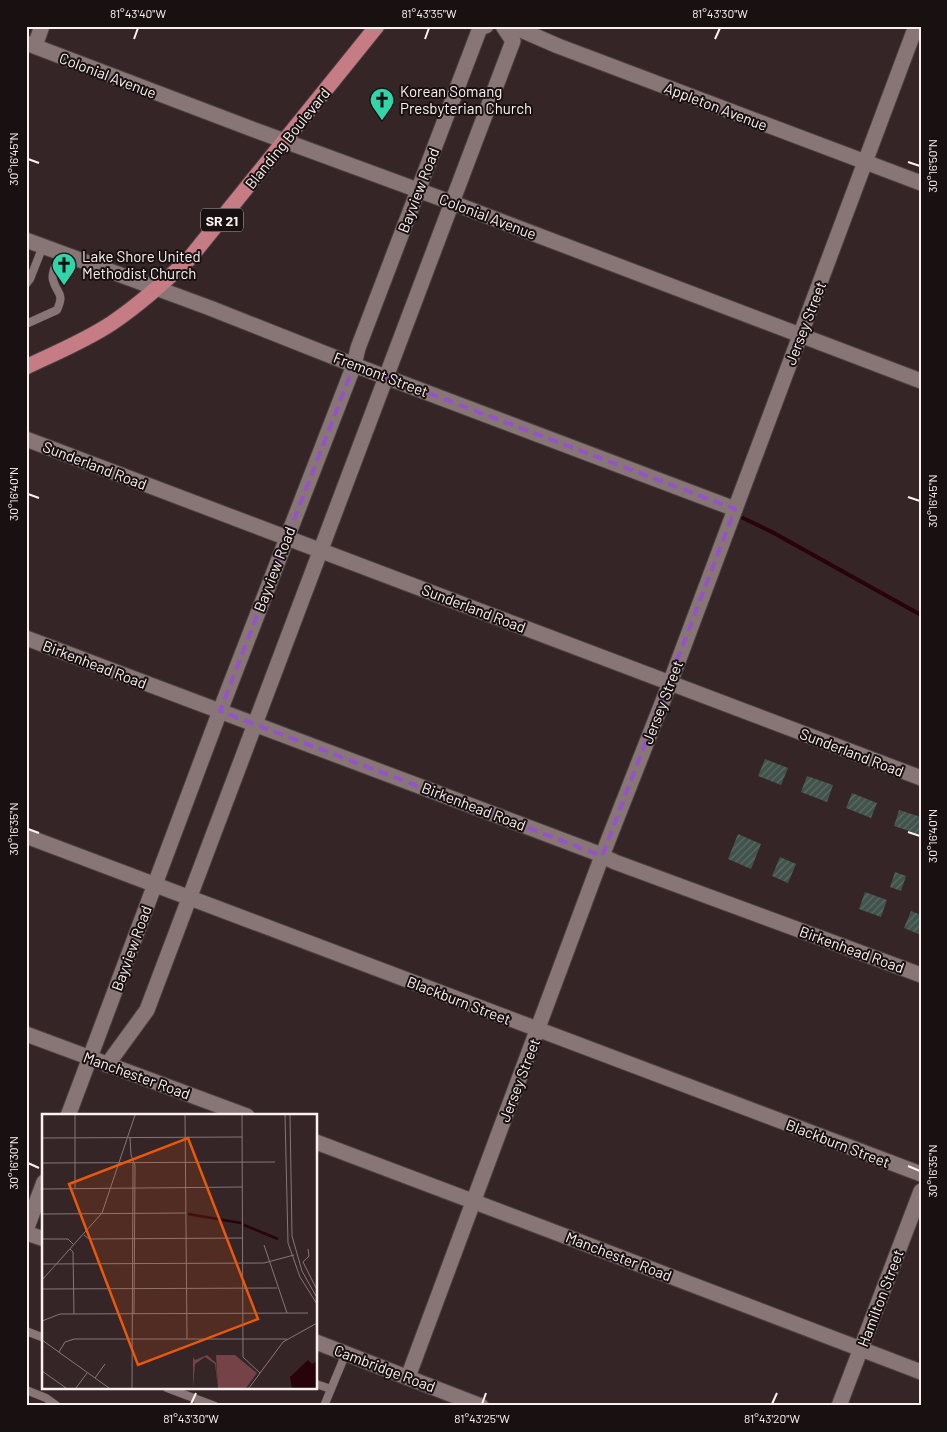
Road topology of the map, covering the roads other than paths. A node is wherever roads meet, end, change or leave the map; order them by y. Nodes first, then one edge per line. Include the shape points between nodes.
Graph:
1 (42, 26) edge
2 (377, 26) edge
3 (486, 26) edge
4 (504, 26) edge
5 (512, 26) edge
6 (916, 26) edge
7 (30, 45) edge
8 (285, 141) junction
9 (866, 161) junction
10 (921, 182) edge
11 (419, 190) junction
12 (453, 203) junction
13 (26, 240) edge
14 (43, 246) junction
15 (61, 253) junction
16 (26, 284) edge
17 (156, 289) junction
18 (26, 324) edge
19 (801, 336) junction
20 (354, 365) junction
21 (26, 367) edge
22 (386, 376) junction
23 (921, 381) edge
24 (26, 439) edge
25 (734, 509) junction
26 (286, 537) junction
27 (320, 550) junction
28 (26, 638) edge
29 (670, 683) junction
30 (220, 711) junction
31 (254, 724) junction
32 (921, 778) edge
33 (26, 836) edge
34 (602, 856) junction
35 (154, 886) junction
36 (189, 898) junction
37 (921, 975) edge
38 (538, 1030) junction
39 (26, 1034) edge
40 (90, 1058) junction
41 (107, 1065) junction
42 (69, 1114) edge
43 (242, 1114) edge
44 (318, 1143) edge
45 (921, 1174) edge
46 (42, 1187) edge
47 (921, 1191) edge
48 (473, 1202) junction
49 (26, 1231) edge
50 (42, 1238) edge
51 (26, 1331) edge
52 (42, 1337) edge
53 (318, 1343) edge
54 (861, 1350) junction
55 (346, 1353) junction
56 (921, 1372) edge
57 (408, 1377) junction
58 (318, 1385) edge
59 (331, 1389) junction
60 (26, 1390) edge
61 (172, 1390) edge
62 (182, 1390) edge
63 (177, 1392) junction
64 (57, 1406) edge
65 (215, 1406) edge
66 (324, 1406) edge
67 (481, 1406) edge
68 (840, 1406) edge

1 - 7 street
2 - 8 main road, Blanding Boulevard / SR 21
3 - 11 street, Bayview Road via 480,28
4 - 12 street via 513,41
5 - 9 street, Appleton Avenue
6 - 9 street, Jersey Street
7 - 8 street, Colonial Avenue
8 - 11 street, Colonial Avenue
8 - 17 main road, Blanding Boulevard / SR 21 via 189,259
9 - 10 street, Appleton Avenue
9 - 19 street, Jersey Street
11 - 12 street, Colonial Avenue
11 - 20 street, Bayview Road
12 - 19 street, Colonial Avenue
12 - 22 street
13 - 14 street, Fremont Street
14 - 15 street, Fremont Street
14 - 16 lane
15 - 17 street, Fremont Street
15 - 18 lane via 52,275 60,294 57,310
17 - 20 street, Fremont Street
17 - 21 main road, Blanding Boulevard / SR 21 via 110,324
19 - 23 street, Colonial Avenue
19 - 25 street, Jersey Street
20 - 22 street, Fremont Street
20 - 26 street, Bayview Road
22 - 25 street, Fremont Street
22 - 27 street
24 - 26 street, Sunderland Road
25 - 29 street, Jersey Street
26 - 27 street, Sunderland Road
26 - 30 street, Bayview Road
27 - 29 street, Sunderland Road
27 - 31 street
28 - 30 street, Birkenhead Road
29 - 32 street, Sunderland Road
29 - 34 street, Jersey Street
30 - 31 street, Birkenhead Road
30 - 35 street, Bayview Road
31 - 34 street, Birkenhead Road
31 - 36 street
33 - 35 street, Blackburn Street
34 - 37 street, Birkenhead Road
34 - 38 street, Jersey Street
35 - 36 street, Blackburn Street
35 - 40 street, Bayview Road
36 - 38 street, Blackburn Street
36 - 41 street via 147,1010
38 - 45 street, Blackburn Street
38 - 48 street, Jersey Street
39 - 40 street, Manchester Road
40 - 41 street, Manchester Road
40 - 42 street, Bayview Road
41 - 43 street, Manchester Road
44 - 48 street, Manchester Road
46 - 49 street
47 - 54 street, Hamilton Street
48 - 54 street, Manchester Road
48 - 57 street, Jersey Street
49 - 50 street
51 - 52 lane
53 - 55 street, Cambridge Road
54 - 56 street, Manchester Road
54 - 68 street, Hamilton Street
55 - 57 street, Cambridge Road
55 - 59 lane
57 - 67 street, Cambridge Road
58 - 59 lane
59 - 66 lane
60 - 64 lane
61 - 63 lane
62 - 63 lane
63 - 65 lane

